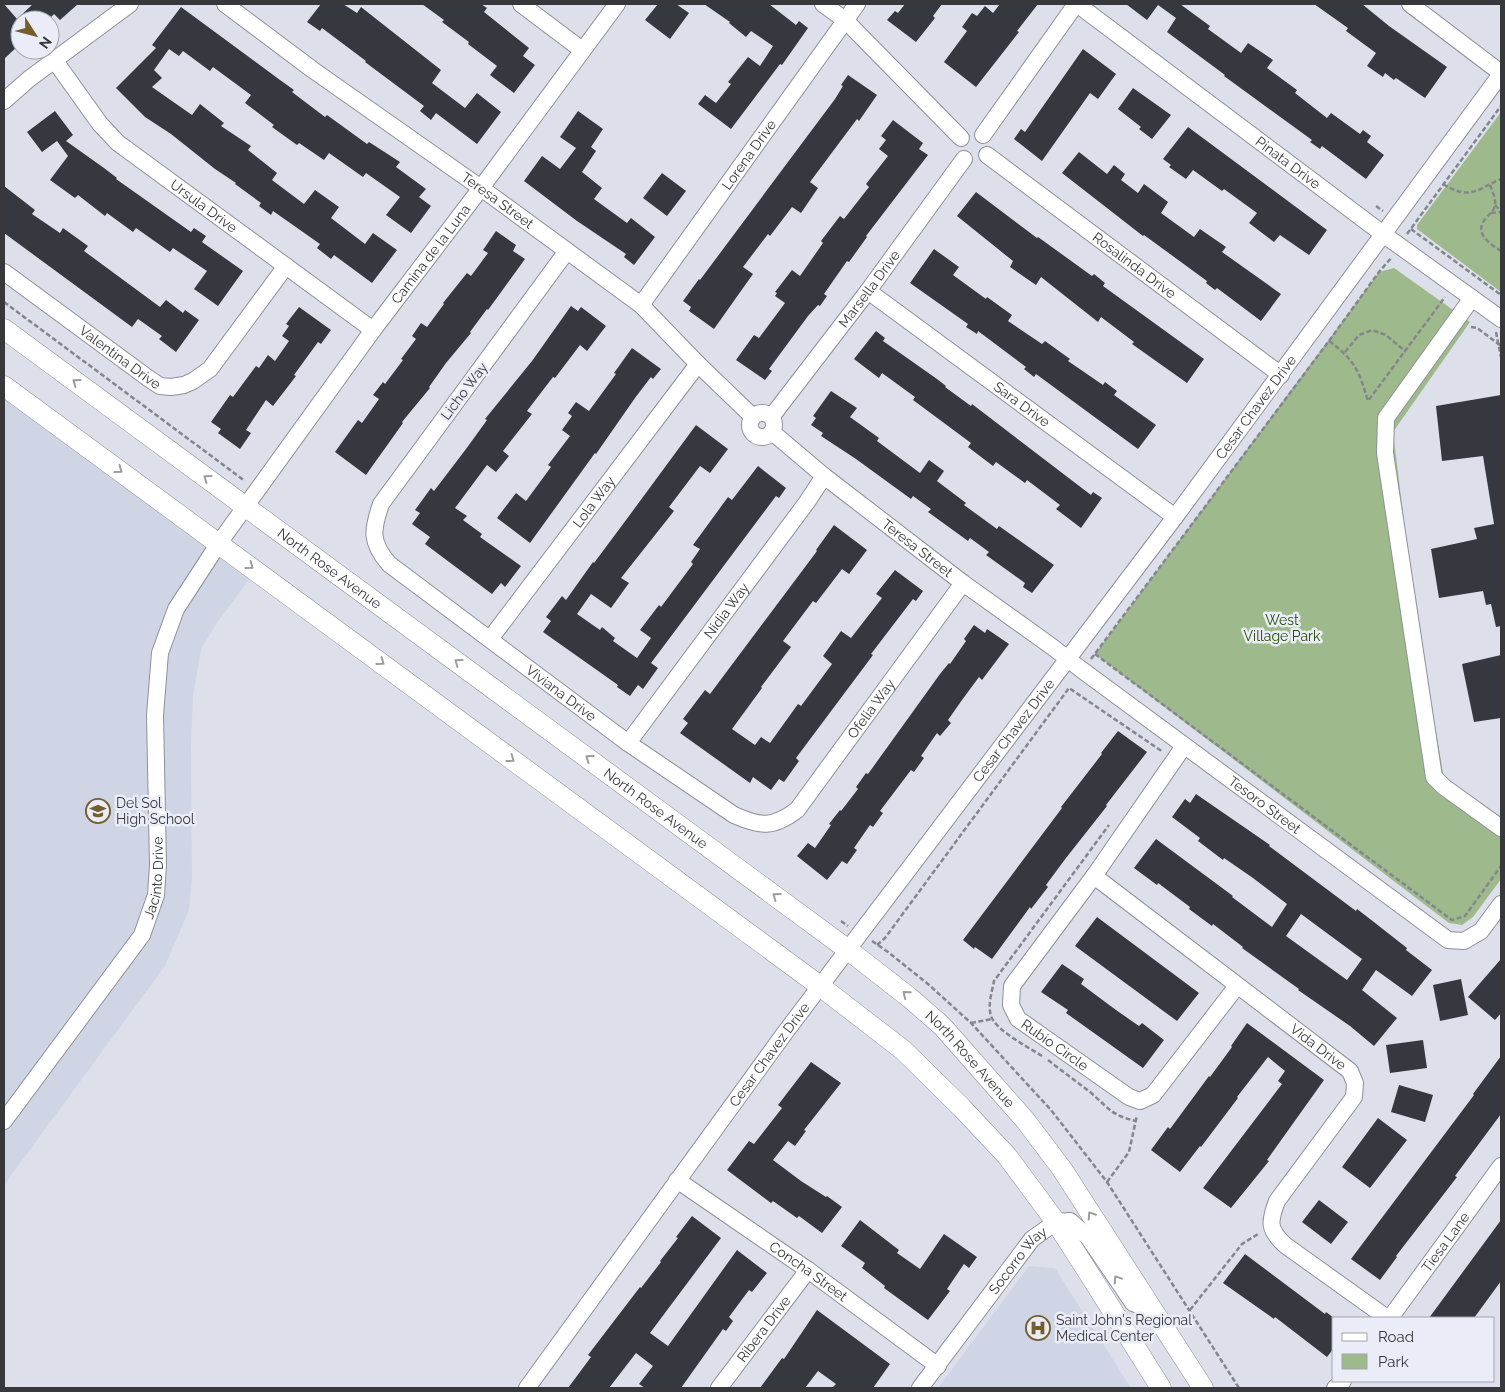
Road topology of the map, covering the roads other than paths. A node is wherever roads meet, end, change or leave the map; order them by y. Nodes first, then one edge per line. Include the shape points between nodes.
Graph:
1 (130, 4) edge
2 (225, 4) edge
3 (521, 4) edge
4 (617, 4) edge
5 (823, 4) edge
6 (857, 4) edge
7 (1076, 4) edge
8 (1410, 4) edge
9 (845, 20) junction
10 (582, 50) junction
11 (55, 61) junction
12 (1501, 74) edge
13 (4, 101) edge
14 (983, 135) junction
15 (961, 138) junction
16 (987, 155) junction
17 (964, 159) junction
18 (481, 188) junction
19 (1383, 234) junction
20 (568, 251) junction
21 (286, 266) junction
22 (4, 272) edge
23 (868, 290) junction
24 (1472, 298) junction
25 (641, 306) junction
26 (1497, 316) edge
27 (4, 329) edge
28 (373, 330) junction
29 (698, 364) junction
30 (1281, 375) junction
31 (4, 386) edge
32 (772, 424) junction
33 (824, 476) junction
34 (252, 498) junction
35 (1175, 517) junction
36 (373, 536) joint
37 (220, 544) junction
38 (963, 582) junction
39 (490, 640) junction
40 (1068, 660) junction
41 (628, 743) junction
42 (1184, 746) junction
43 (769, 824) joint
44 (1501, 828) edge
45 (1094, 876) junction
46 (1501, 904) edge
47 (848, 949) junction
48 (820, 986) junction
49 (1237, 986) junction
50 (4, 1121) edge
51 (1501, 1166) edge
52 (678, 1180) junction
53 (1056, 1222) junction
54 (808, 1270) junction
55 (1152, 1310) junction
56 (1388, 1317) edge
57 (1390, 1317) edge
58 (938, 1366) junction
59 (527, 1388) edge
60 (719, 1388) edge
61 (920, 1388) edge
62 (1160, 1388) edge
63 (1203, 1388) edge

1 - 11 street
2 - 18 street, Teresa Street
3 - 10 street
4 - 10 street, Camina de la Luna
5 - 9 street
6 - 9 street, Lorena Drive
7 - 14 street
7 - 19 street, Pinata Drive
8 - 12 street
9 - 15 street
9 - 25 street, Lorena Drive
10 - 18 street, Camina de la Luna
11 - 13 street
11 - 21 street, Ursula Drive via 100,124 118,143
12 - 19 street, Cesar Chavez Drive
14 - 15 street via 975,132
14 - 16 street via 989,148
15 - 17 street via 958,149
16 - 17 street via 976,162
16 - 30 street, Rosalinda Drive
17 - 23 street, Marsella Drive
18 - 20 street, Teresa Street
18 - 28 street, Camina de la Luna
19 - 24 street, Pinata Drive
19 - 30 street, Cesar Chavez Drive
20 - 25 street, Teresa Street
20 - 36 street, Licho Way via 381,504
21 - 22 street, Valentina Drive via 210,368 193,381 172,387 160,386 148,378
21 - 28 street, Ursula Drive
23 - 32 street, Marsella Drive
23 - 35 street, Sara Drive
24 - 26 street, Pinata Drive
24 - 44 street via 1386,418 1385,453 1434,777
25 - 29 street, Teresa Street
34 -> 27 main road, North Rose Avenue
28 - 34 street, Camina de la Luna
29 - 32 street, Teresa Street via 753,417 750,426 755,434 765,437
29 - 39 street, Lola Way
30 - 35 street, Cesar Chavez Drive
31 -> 37 main road
32 - 33 street, Teresa Street
33 - 38 street, Teresa Street
33 - 41 street, Nidia Way
34 - 37 street, Jacinto Drive
47 -> 34 main road, North Rose Avenue
35 - 40 street, Cesar Chavez Drive
36 - 39 street, Viviana Drive via 377,549 389,564
37 -> 48 main road
37 - 50 street, Jacinto Drive via 176,609 160,653 154,715 158,865 156,895 142,935
38 - 40 street, Teresa Street
38 - 43 street, Ofelia Way via 797,810 787,818
39 - 41 street, Viviana Drive
40 - 42 street, Tesoro Street
40 - 47 street, Cesar Chavez Drive
41 - 43 street, Viviana Drive via 734,815 752,823
42 - 45 street, Rubio Circle
42 - 46 street, Tesoro Street via 1448,940 1464,941 1481,931
45 - 49 street, Vida Drive
45 - 49 street, Rubio Circle via 1012,986 1011,1005 1018,1019 1129,1097 1140,1101 1153,1095
47 - 48 street, Cesar Chavez Drive
55 -> 47 main road, North Rose Avenue via 1062,1170 1025,1120 942,1026
48 - 52 street, Cesar Chavez Drive
48 - 53 main road via 903,1050 962,1108 1007,1156
49 - 56 street, Vida Drive via 1350,1071 1355,1083 1354,1097 1277,1201 1271,1226 1276,1237
51 - 57 street, Tiesa Lane
52 - 54 street, Concha Street
52 - 59 street, Cesar Chavez Drive
55 -> 53 street, Socorro Way via 1133,1303 1095,1245 1078,1227 1070,1221
53 - 58 street, Socorro Way via 1032,1239
53 - 62 main road
54 - 58 street, Concha Street
54 - 60 street, Ribera Drive
55 - 63 main road, North Rose Avenue
58 - 61 street, Socorro Way

